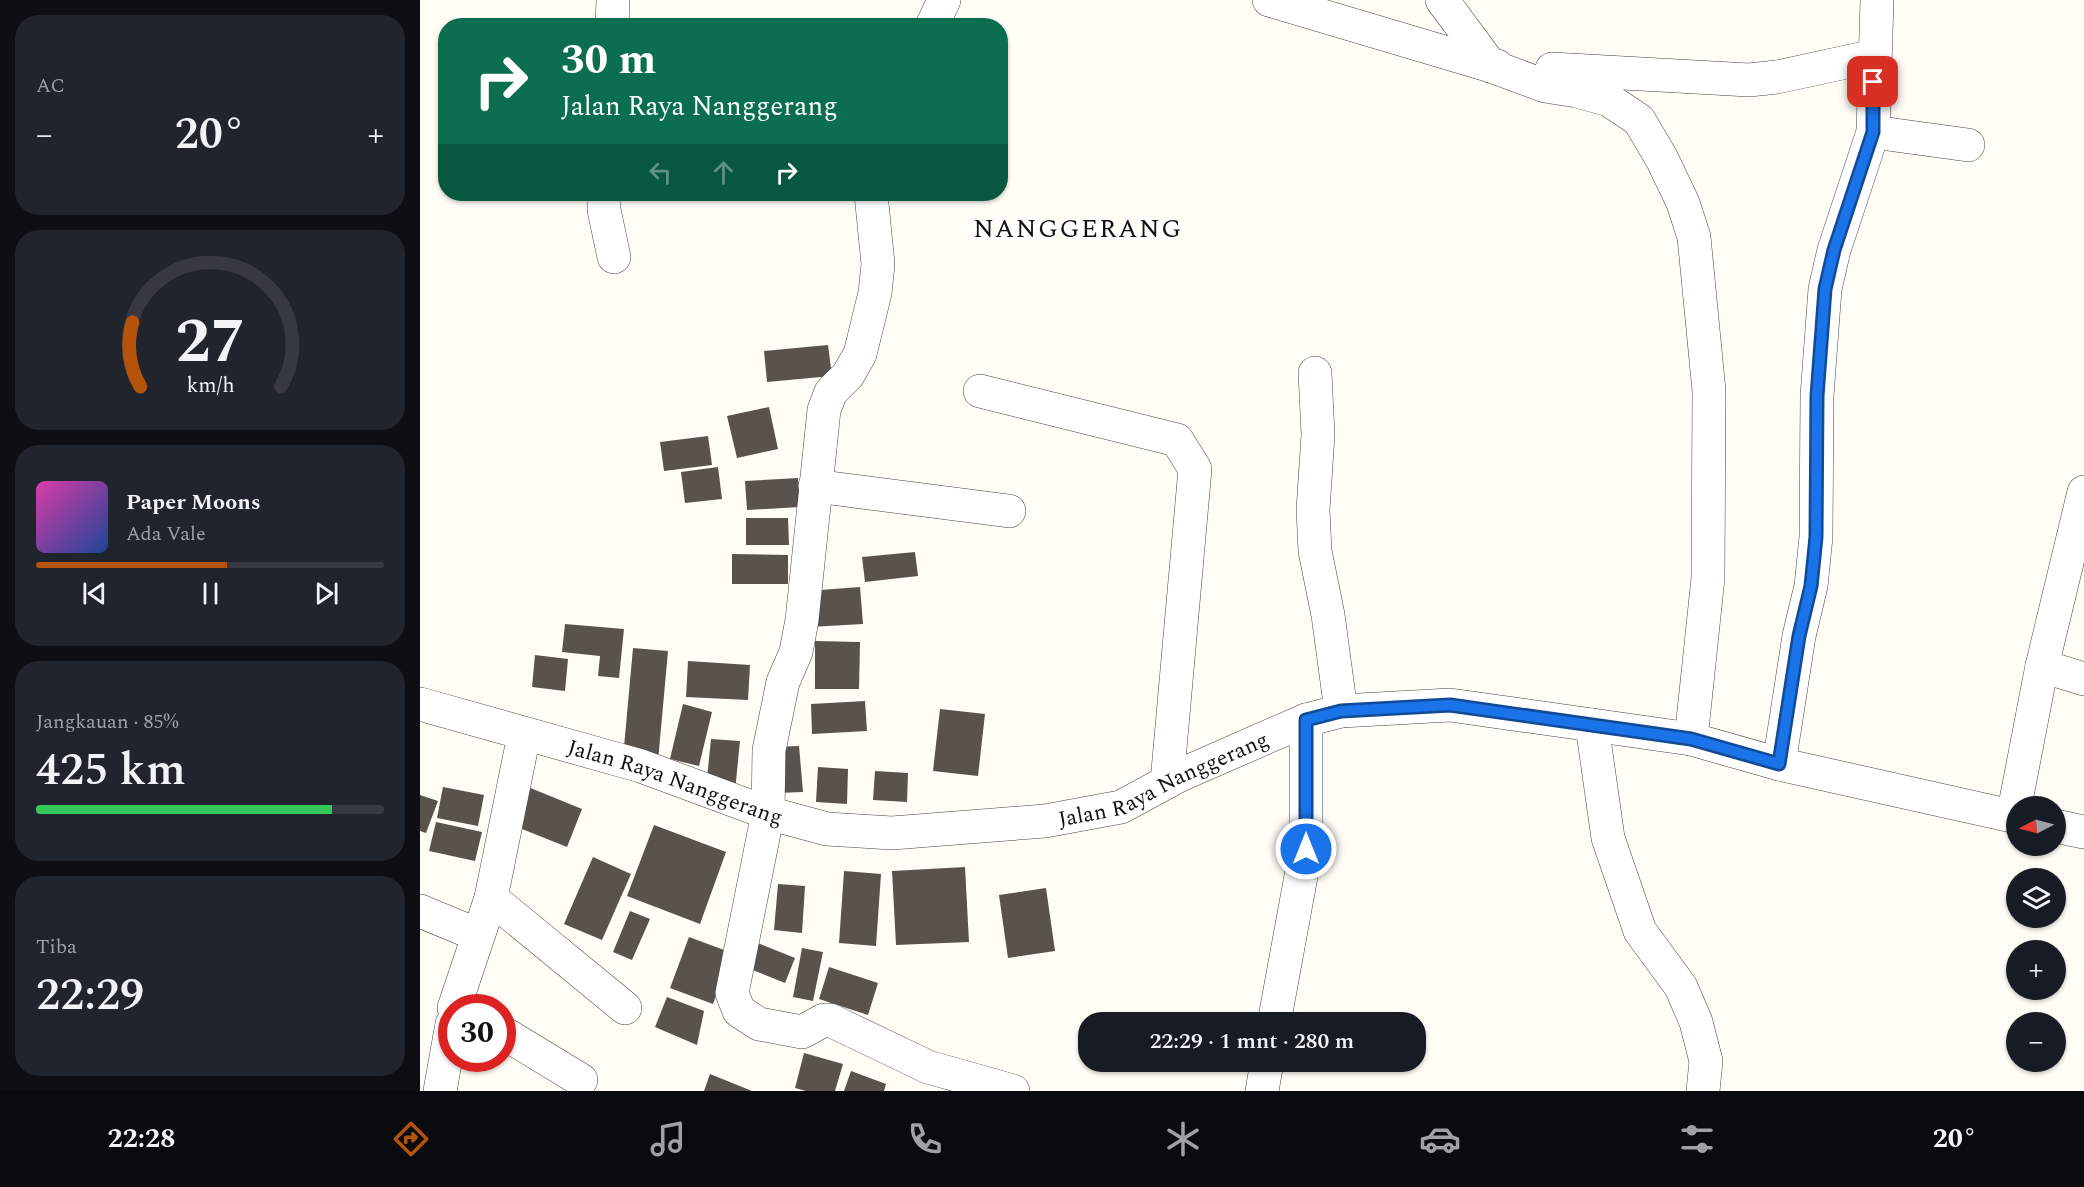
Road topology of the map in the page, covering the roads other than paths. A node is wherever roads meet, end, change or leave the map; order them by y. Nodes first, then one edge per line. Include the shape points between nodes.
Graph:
1 (613, 0) edge
2 (944, 0) edge
3 (1269, 0) edge
4 (1442, 0) edge
5 (1877, 0) edge
6 (612, 18) edge
7 (936, 18) edge
8 (1874, 56) junction
9 (1491, 66) junction
10 (1873, 132) junction
11 (1968, 145) dead end
12 (604, 201) edge
13 (873, 201) edge
14 (614, 257) dead end
15 (1316, 374) dead end
16 (980, 391) dead end
17 (815, 486) junction
18 (2084, 492) edge
19 (1009, 511) dead end
20 (2042, 666) junction
21 (2084, 679) edge
22 (420, 704) edge
23 (1341, 711) junction
24 (1306, 720) junction
25 (1592, 724) junction
26 (524, 735) junction
27 (1691, 739) junction
28 (1779, 764) junction
29 (1167, 782) junction
30 (2019, 796) edge
31 (768, 813) junction
32 (2006, 815) edge
33 (2066, 828) edge
34 (2084, 832) edge
35 (491, 898) junction
36 (420, 911) edge
37 (478, 935) junction
38 (461, 994) edge
39 (625, 1008) dead end
40 (1277, 1012) edge
41 (516, 1041) edge
42 (444, 1072) edge
43 (1265, 1072) edge
44 (581, 1080) dead end
45 (440, 1091) edge
46 (1013, 1091) edge
47 (1262, 1091) edge
48 (1703, 1091) edge

1 - 6 street
2 - 7 street
3 - 9 street
4 - 9 street
5 - 8 street
8 - 9 street via 1749,80
8 - 10 street
9 - 27 street via 1545,86 1609,100 1640,120 1683,203 1694,237 1709,391 1710,510 1708,578
10 - 11 street
10 - 28 street via 1825,289 1817,396 1816,537
12 - 14 street
13 - 17 street via 879,264 875,293 860,354 831,393 824,410
15 - 23 street via 1318,435 1312,510 1315,552
16 - 29 street via 1178,440 1195,469
17 - 19 street
17 - 31 street via 802,620 796,652 783,682 769,750
18 - 20 street
20 - 21 street
20 - 30 street
22 - 26 street, Jalan Raya Nanggerang
23 - 24 street, Jalan Raya Nanggerang
23 - 25 street, Jalan Raya Nanggerang via 1450,705
24 - 29 street, Jalan Raya Nanggerang
24 - 40 street via 1306,849
25 - 27 street, Jalan Raya Nanggerang
25 - 48 street via 1608,838 1640,931 1682,987 1696,1022 1706,1061
26 - 31 street, Jalan Raya Nanggerang via 641,766
26 - 35 street
27 - 28 street, Jalan Raya Nanggerang
28 - 32 street, Jalan Raya Nanggerang
29 - 31 street, Jalan Raya Nanggerang via 1121,807 1045,821 892,833 827,829
31 - 46 street via 732,993 739,1011 759,1023 802,1032 830,1020 928,1066
33 - 34 street
35 - 37 street
35 - 39 street
36 - 37 street
37 - 38 street
41 - 44 street
42 - 45 street
43 - 47 street

